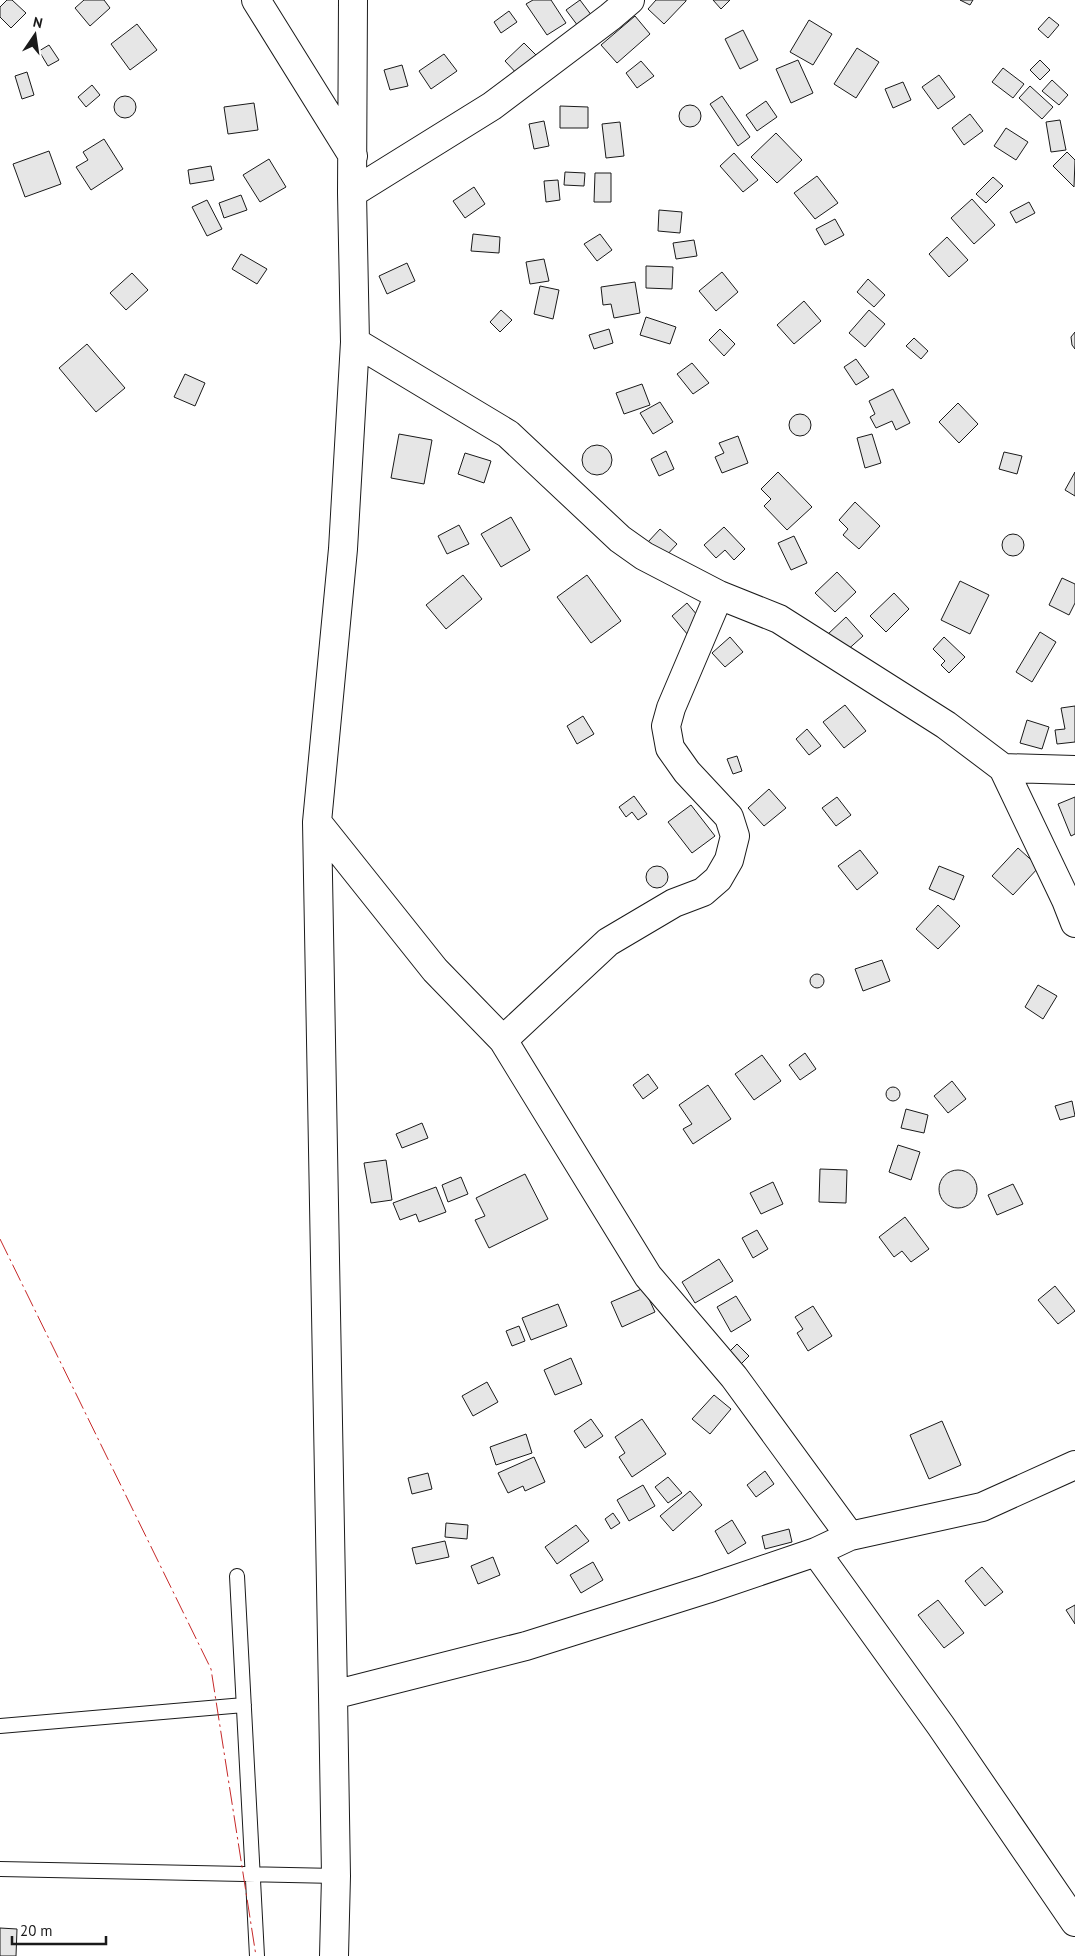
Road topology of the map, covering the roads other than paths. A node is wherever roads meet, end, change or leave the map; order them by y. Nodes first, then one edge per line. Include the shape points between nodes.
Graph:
1 (256, 0) edge
2 (353, 0) edge
3 (630, 0) edge
4 (353, 156) junction
5 (352, 193) junction
6 (355, 342) junction
7 (719, 595) junction
8 (1002, 768) junction
9 (1075, 770) edge
10 (316, 822) junction
11 (1075, 923) edge
12 (503, 1040) junction
13 (1075, 1465) edge
14 (850, 1536) junction
15 (816, 1552) junction
16 (237, 1576) dead end
17 (334, 1695) junction
18 (244, 1705) junction
19 (0, 1726) edge
20 (0, 1869) edge
21 (254, 1875) junction
22 (336, 1876) junction
23 (1075, 1922) edge
24 (257, 1956) edge
25 (334, 1956) edge

1 - 4 street
2 - 4 street
3 - 5 street via 492,106
4 - 5 street
5 - 6 street
6 - 7 street via 508,434 620,538 644,556
6 - 10 street via 343,549
7 - 8 street via 780,619 946,724
7 - 12 street via 666,726 670,748 687,772 729,817 735,836 729,860 718,879 703,892 674,903 608,942
8 - 9 street
8 - 11 street
10 - 12 street via 435,970
10 - 17 street
12 - 14 street via 648,1276 734,1378
13 - 14 street via 982,1507
14 - 15 street
15 - 17 street via 526,1646
15 - 23 street via 941,1726
16 - 18 lane
17 - 22 street
18 - 19 lane
18 - 21 lane
20 - 21 lane
21 - 22 lane
21 - 24 lane
22 - 25 street

